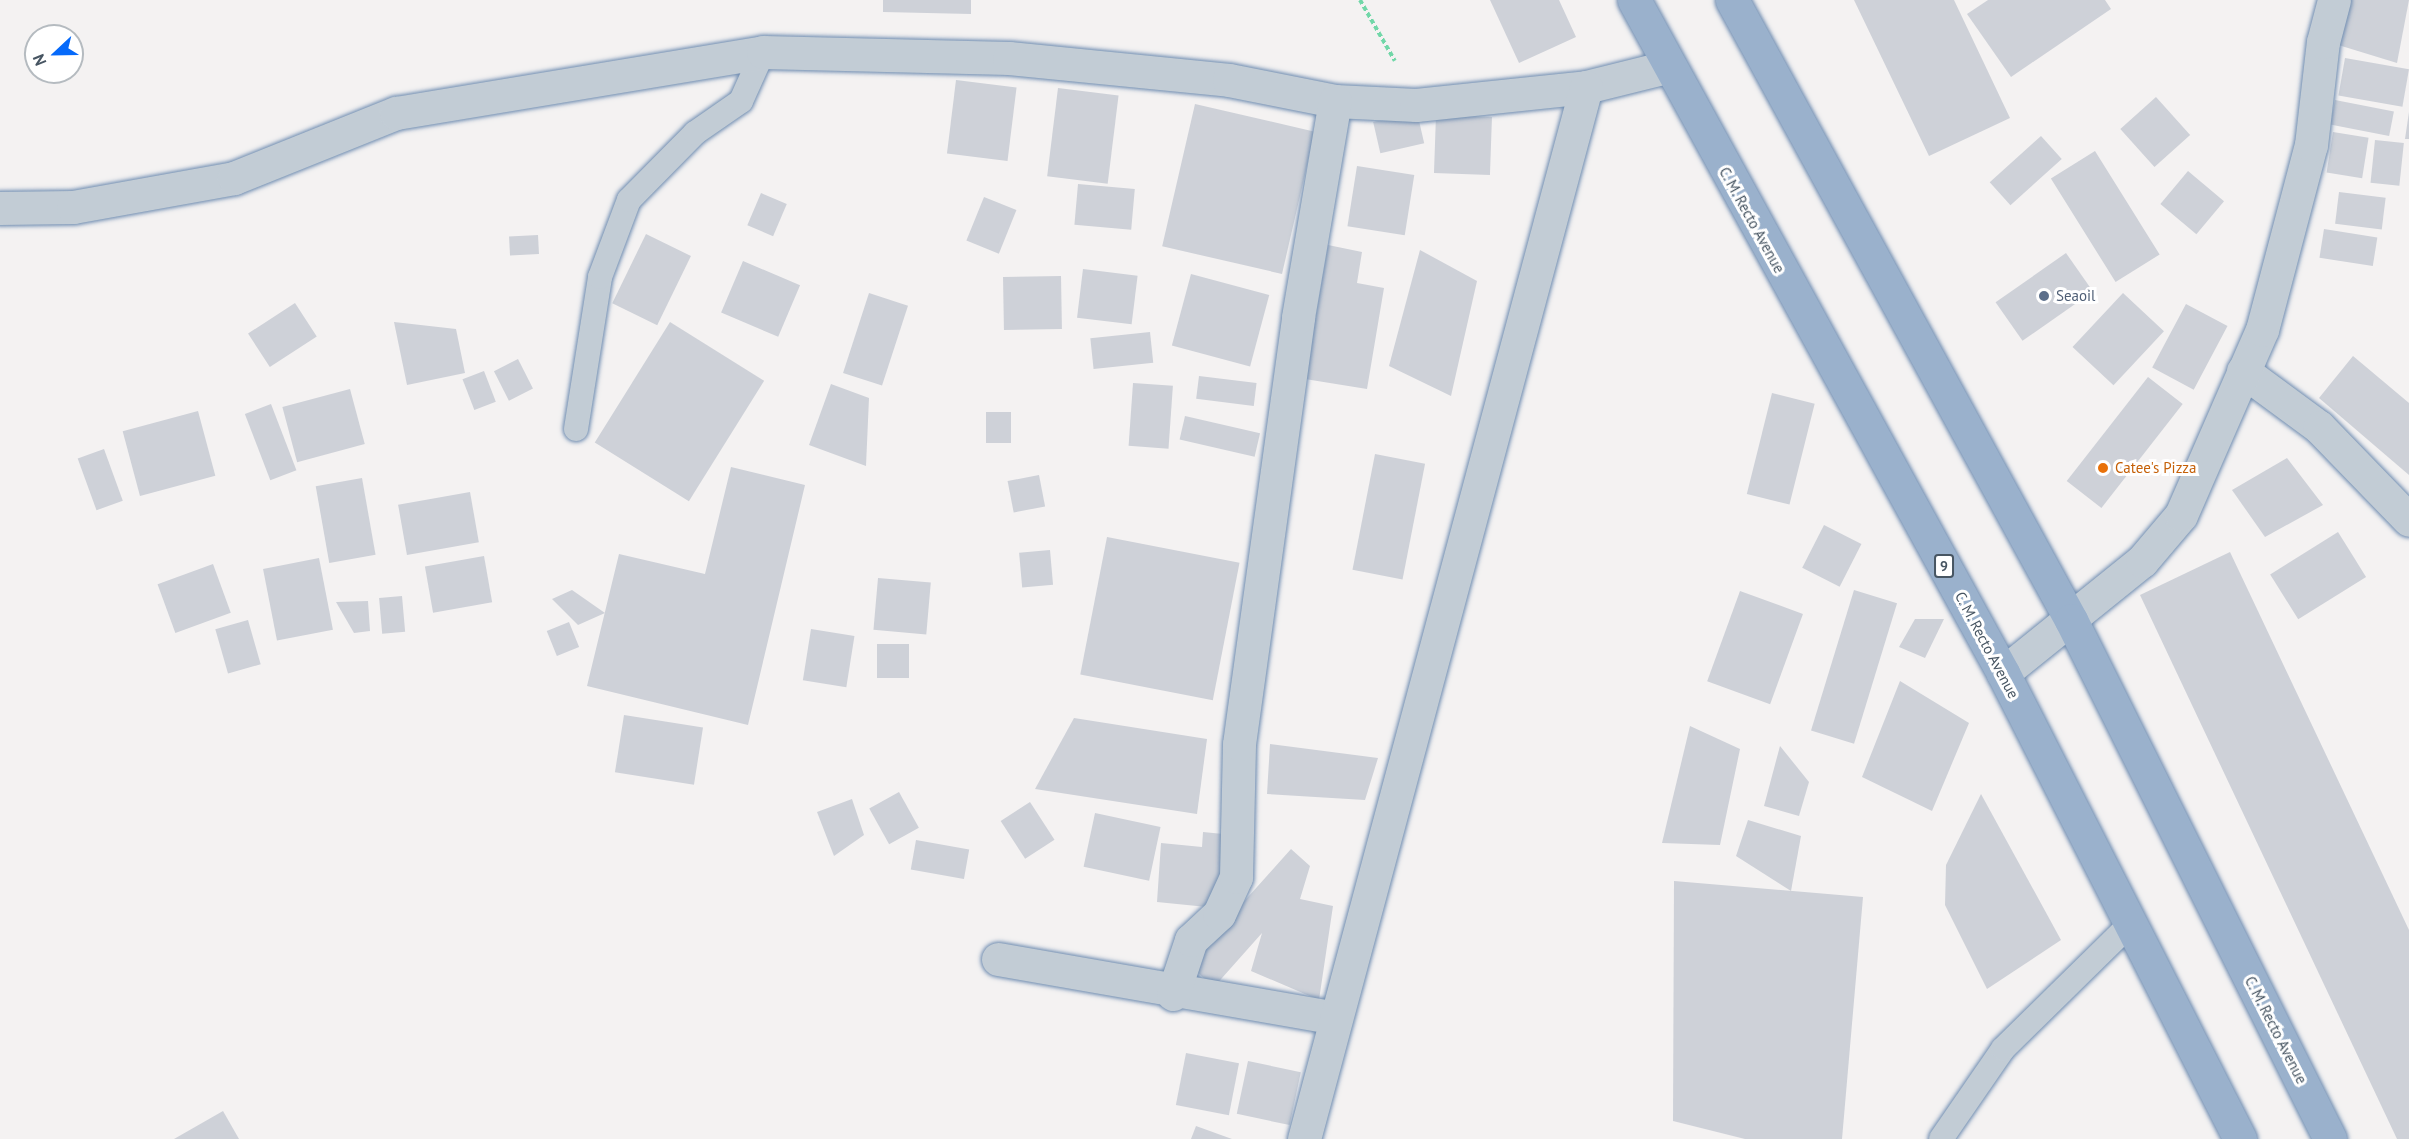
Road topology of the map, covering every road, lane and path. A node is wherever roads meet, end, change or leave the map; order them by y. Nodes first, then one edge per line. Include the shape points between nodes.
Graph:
1 (1360, 0) edge
2 (1634, 0) edge
3 (1732, 0) edge
4 (2334, 0) edge
5 (763, 52) junction
6 (1667, 67) junction
7 (1586, 87) junction
8 (1335, 101) junction
9 (1416, 105) junction
10 (0, 208) edge
11 (2243, 371) junction
12 (576, 429) dead end
13 (2409, 520) edge
14 (2071, 620) junction
15 (2004, 673) junction
16 (2130, 924) junction
17 (998, 959) dead end
18 (1173, 994) junction
19 (1335, 1018) junction
20 (1304, 1139) edge
21 (1941, 1139) edge
22 (2241, 1139) edge
23 (2330, 1139) edge

1 - 9 path
2 - 6 highway, C. M. Recto Avenue / 9
3 - 14 highway, C. M. Recto Avenue
4 - 11 street via 2323,42 2311,146 2262,330
5 - 8 street via 1009,58 1229,80
5 - 10 street via 396,113 234,178 73,207
5 - 12 lane via 741,101 695,133 629,200 600,277
6 - 7 street
6 - 15 highway, C. M. Recto Avenue / 9
7 - 9 street
7 - 19 street
8 - 9 street
8 - 18 street via 1298,317 1239,744 1236,877 1219,914 1191,940
11 - 13 street via 2319,427
11 - 14 street via 2181,514 2161,544
14 - 15 street
14 - 23 highway, C. M. Recto Avenue
15 - 16 highway, C. M. Recto Avenue / 9
16 - 21 lane via 2003,1049
16 - 22 highway, C. M. Recto Avenue / 9
17 - 18 street
18 - 19 street
19 - 20 street

